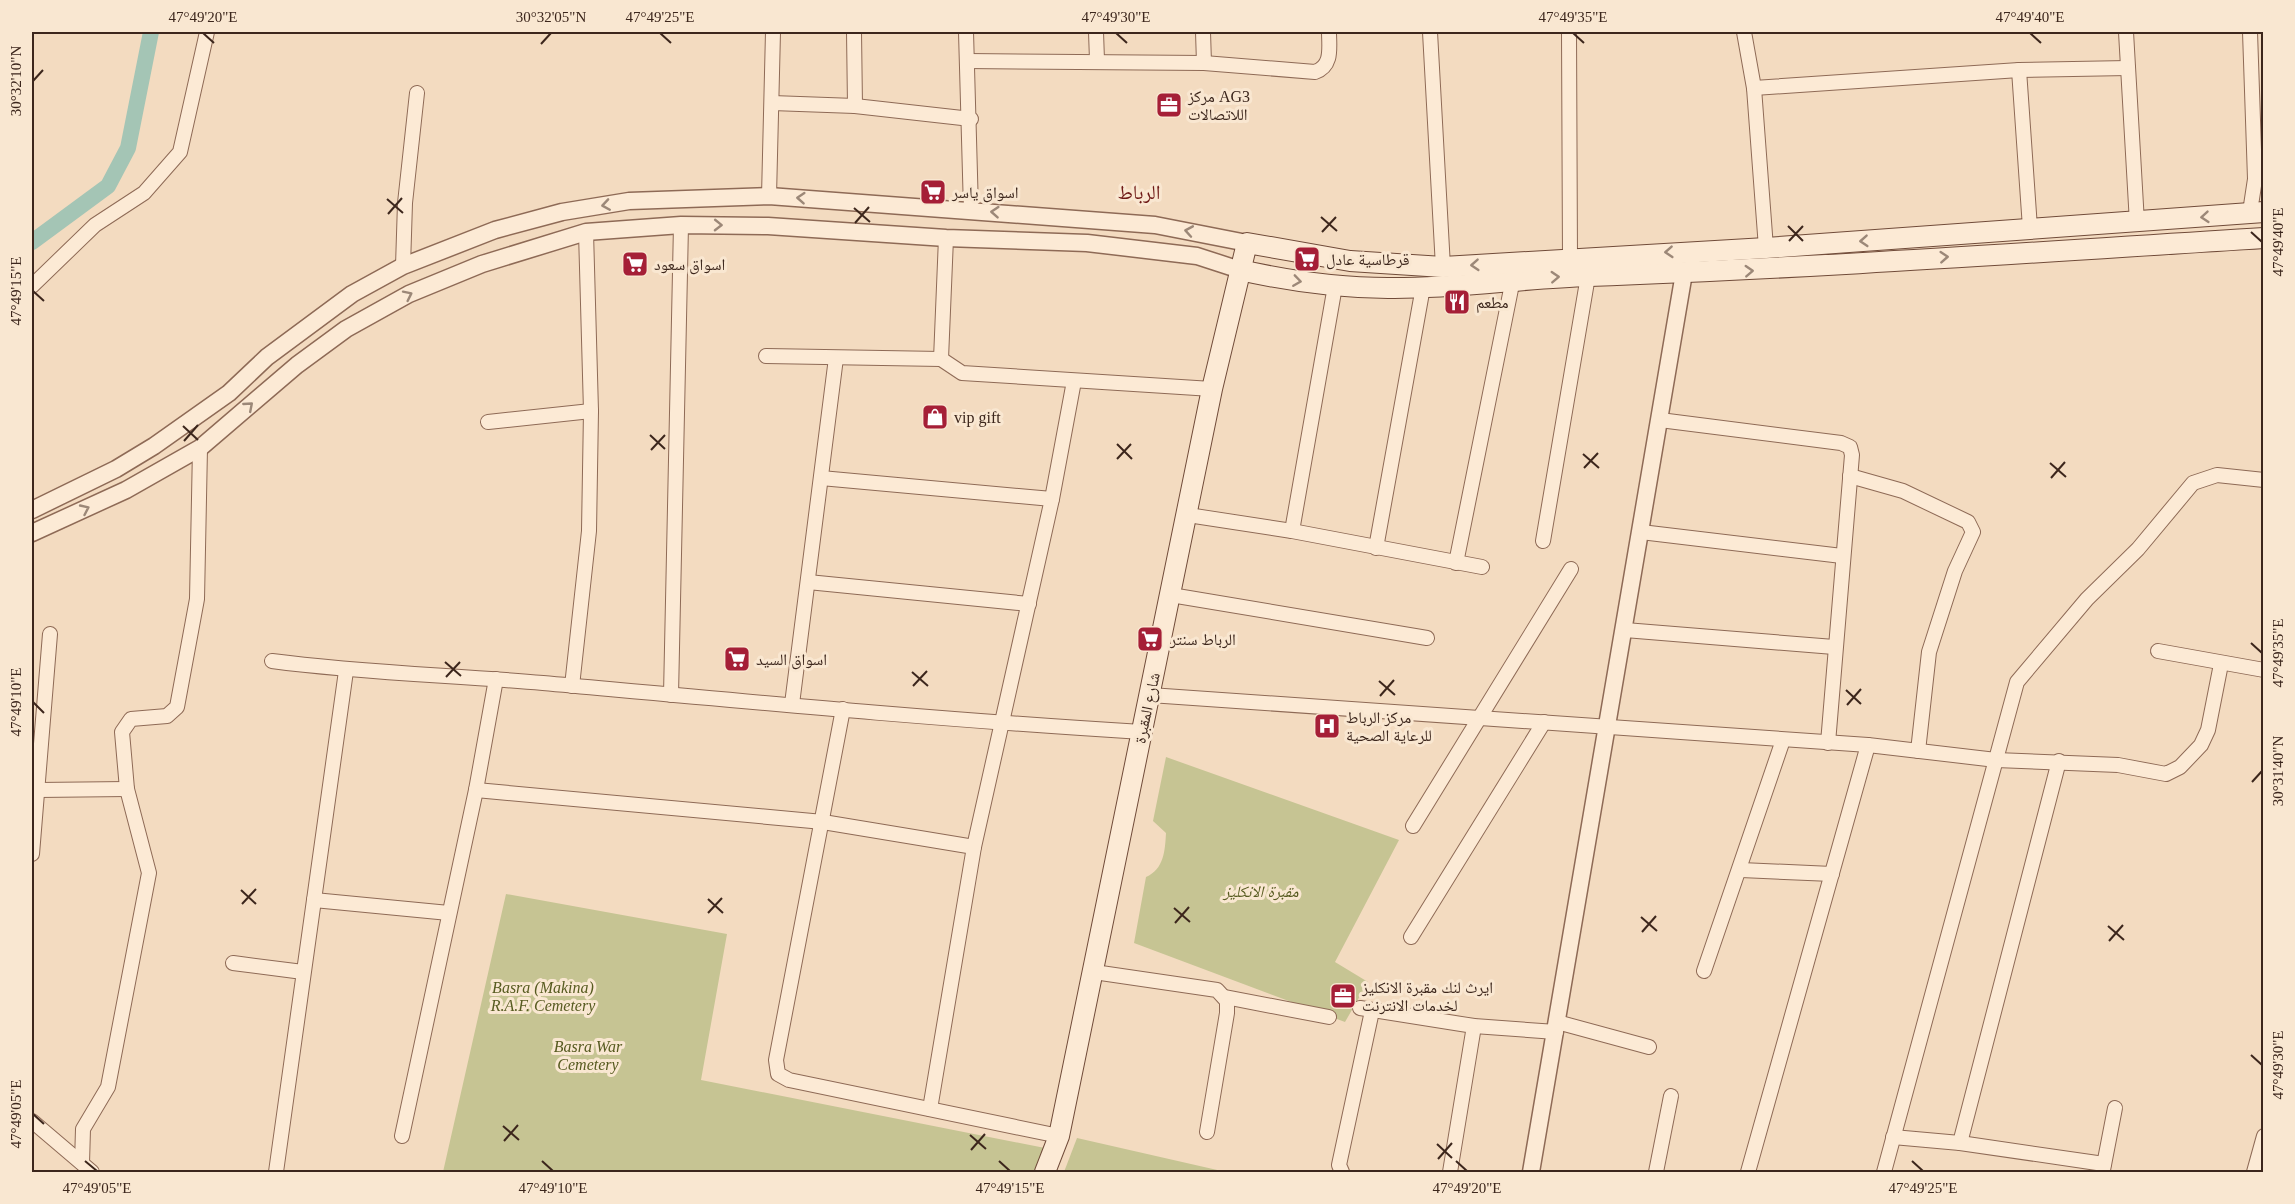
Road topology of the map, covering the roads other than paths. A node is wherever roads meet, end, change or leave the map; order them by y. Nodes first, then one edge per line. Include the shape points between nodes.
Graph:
1 (207, 32) edge
2 (773, 32) edge
3 (854, 32) edge
4 (966, 32) edge
5 (1096, 32) edge
6 (1203, 32) edge
7 (1329, 32) edge
8 (1430, 32) edge
9 (1569, 32) edge
10 (1744, 32) edge
11 (2126, 32) edge
12 (2250, 32) edge
13 (1097, 60) junction
14 (967, 61) junction
15 (1204, 63) junction
16 (2128, 68) junction
17 (2019, 70) junction
18 (1754, 87) junction
19 (417, 93) dead end
20 (772, 103) junction
21 (855, 106) junction
22 (971, 119) junction
23 (769, 196) junction
24 (971, 210) junction
25 (2257, 212) edge
26 (2137, 223) junction
27 (681, 225) junction
28 (501, 228) junction
29 (2030, 228) junction
30 (586, 232) junction
31 (946, 238) junction
32 (1904, 238) junction
33 (2264, 238) edge
34 (970, 239) junction
35 (1247, 243) junction
36 (1766, 248) junction
37 (508, 257) junction
38 (1570, 259) junction
39 (1905, 260) junction
40 (403, 266) junction
41 (1443, 267) junction
42 (1240, 270) junction
43 (1684, 273) junction
44 (1588, 276) junction
45 (1513, 279) junction
46 (32, 286) edge
47 (1335, 286) junction
48 (1423, 287) junction
49 (766, 356) dead end
50 (836, 358) junction
51 (941, 359) junction
52 (1074, 381) junction
53 (1212, 389) junction
54 (591, 411) junction
55 (1660, 420) junction
56 (488, 422) dead end
57 (200, 448) junction
58 (116, 469) junction
59 (1850, 476) junction
60 (821, 478) junction
61 (2264, 480) edge
62 (126, 490) junction
63 (1052, 499) junction
64 (32, 510) edge
65 (1188, 515) junction
66 (1292, 531) junction
67 (1641, 532) junction
68 (32, 533) edge
69 (1543, 542) dead end
70 (1376, 548) junction
71 (1842, 556) junction
72 (1456, 563) junction
73 (1482, 567) dead end
74 (1570, 569) dead end
75 (808, 582) junction
76 (1171, 595) junction
77 (1029, 604) junction
78 (1625, 630) junction
79 (50, 634) dead end
80 (1426, 638) dead end
81 (1834, 647) junction
82 (2158, 651) dead end
83 (272, 661) dead end
84 (2221, 664) junction
85 (2264, 670) edge
86 (346, 671) junction
87 (496, 679) junction
88 (572, 686) junction
89 (671, 695) junction
90 (1150, 695) junction
91 (792, 704) junction
92 (843, 710) junction
93 (1482, 718) junction
94 (1544, 722) junction
95 (1002, 724) junction
96 (1608, 726) junction
97 (1143, 732) junction
98 (1783, 740) junction
99 (1828, 743) junction
100 (1868, 745) junction
101 (1918, 751) junction
102 (1996, 760) junction
103 (2059, 761) junction
104 (36, 768) edge
105 (127, 789) junction
106 (38, 790) junction
107 (476, 790) junction
108 (823, 822) junction
109 (1413, 826) dead end
110 (974, 847) junction
111 (32, 854) edge
112 (1740, 870) junction
113 (1832, 874) junction
114 (314, 900) junction
115 (449, 913) junction
116 (1411, 937) dead end
117 (233, 963) dead end
118 (1704, 971) dead end
119 (303, 972) junction
120 (1094, 972) junction
121 (1225, 998) junction
122 (1329, 1017) dead end
123 (1474, 1026) junction
124 (1556, 1027) junction
125 (1649, 1047) dead end
126 (1671, 1096) dead end
127 (2115, 1108) dead end
128 (930, 1109) junction
129 (32, 1121) edge
130 (1207, 1132) dead end
131 (402, 1136) dead end
132 (1059, 1136) junction
133 (2264, 1136) edge
134 (1893, 1137) junction
135 (1960, 1143) junction
136 (87, 1168) edge
137 (2104, 1168) edge
138 (276, 1173) edge
139 (1045, 1173) edge
140 (1342, 1173) edge
141 (1449, 1173) edge
142 (1531, 1173) edge
143 (1656, 1173) edge
144 (1748, 1173) edge
145 (1884, 1173) edge
146 (2254, 1173) edge

1 - 46 street via 180,152 144,193 95,225
2 - 20 street
3 - 21 street
4 - 14 street
5 - 13 street
6 - 15 street
7 - 15 street via 1329,58 1315,72
8 - 41 street
9 - 38 street
10 - 18 street
11 - 16 street
12 - 25 street
13 - 14 street
13 - 15 street
14 - 22 street
16 - 17 street
16 - 26 street
17 - 18 street
17 - 29 street
18 - 36 street
19 - 40 street via 405,203
20 - 21 street
20 - 23 street
21 - 22 street
22 - 24 street
24 -> 23 street
23 -> 28 street via 629,201 562,212
24 - 34 street
35 -> 24 street via 1155,225
25 -> 26 main road
26 - 29 main road
27 - 30 street
27 -> 31 street via 768,226
27 - 89 street
28 - 37 street
28 - 40 street
29 - 32 main road
30 - 37 street
30 - 54 street
31 - 34 street
31 - 51 street
32 -> 36 main road
32 - 39 main road
39 -> 33 main road
34 - 42 street via 1145,249 1197,256
35 - 41 main road via 1350,261
35 - 42 main road, شارع المقبرة
36 -> 38 main road
57 -> 37 street via 346,328 408,294
38 -> 41 main road
43 -> 39 main road
40 - 58 street via 307,325 229,393
42 -> 47 main road
42 - 53 main road, شارع المقبرة
43 - 44 main road
43 - 55 street
45 -> 44 main road
44 - 69 street
45 - 48 main road
45 - 72 street
47 - 48 main road
47 - 66 street
48 - 70 street
49 - 50 street
50 - 51 street
50 - 60 street
51 - 52 street via 962,373
52 - 53 street
52 - 63 street
53 - 65 main road, شارع المقبرة
54 - 56 street
54 - 88 street via 589,531
55 - 59 street via 1841,443 1850,447
55 - 67 street
57 - 62 street
57 - 105 street via 197,599 177,707 168,716 131,719 123,727
58 - 62 street
58 - 64 street
59 - 71 street
59 - 101 street via 1903,491 1968,522 1973,532 1955,572 1929,652
60 - 63 street
60 - 75 street
61 - 102 street via 2217,475 2204,478 2183,492 2138,549 2087,599 2017,682
68 -> 62 street
63 - 77 street
65 - 66 street
65 - 76 main road, شارع المقبرة
66 - 70 street
67 - 71 street
67 - 78 street
70 - 72 street
71 - 81 street
72 - 73 street
74 - 93 street
75 - 77 street
75 - 91 street
76 - 80 street
76 - 90 main road, شارع المقبرة
77 - 95 street
78 - 81 street
78 - 96 street
79 - 104 street
81 - 99 street
82 - 84 street
83 - 86 street
84 - 85 street
84 - 103 street via 2208,730 2197,750 2174,772 2155,774 2118,765
86 - 87 street
86 - 114 street
87 - 88 street
87 - 107 street
88 - 89 street
89 - 91 street
90 - 93 street
90 - 97 main road, شارع المقبرة
91 - 92 street
92 - 95 street
92 - 108 street
93 - 94 street
93 - 109 street
94 - 96 street
94 - 116 street
95 - 97 street
95 - 110 street
96 - 98 street
96 - 124 street
97 - 120 main road, شارع المقبرة
98 - 99 street
98 - 112 street
99 - 100 street
100 - 101 street
100 - 113 street
101 - 102 street
102 - 103 street
102 - 134 street
103 - 135 street
104 - 106 street
105 - 106 street
105 - 136 street via 149,873 108,1087 83,1129
106 - 111 street
107 - 108 street
107 - 115 street
108 - 110 street
108 - 128 street via 776,1060 778,1074 789,1080
110 - 128 street
112 - 113 street
112 - 118 street
113 - 144 street
114 - 115 street
114 - 119 street
115 - 131 street
117 - 119 street
119 - 138 street
120 - 121 street via 1217,990
120 - 132 main road, شارع المقبرة
121 - 122 street
121 - 130 street via 1227,1014
123 - 124 street
123 - 140 street via 1366,1009 1339,1165
123 - 141 street
124 - 125 street
124 - 142 street
126 - 143 street
127 - 137 street
128 - 132 street
129 - 136 street
132 - 139 main road, شارع المقبرة
133 - 146 street
134 - 135 street
134 - 145 street
135 - 137 street

